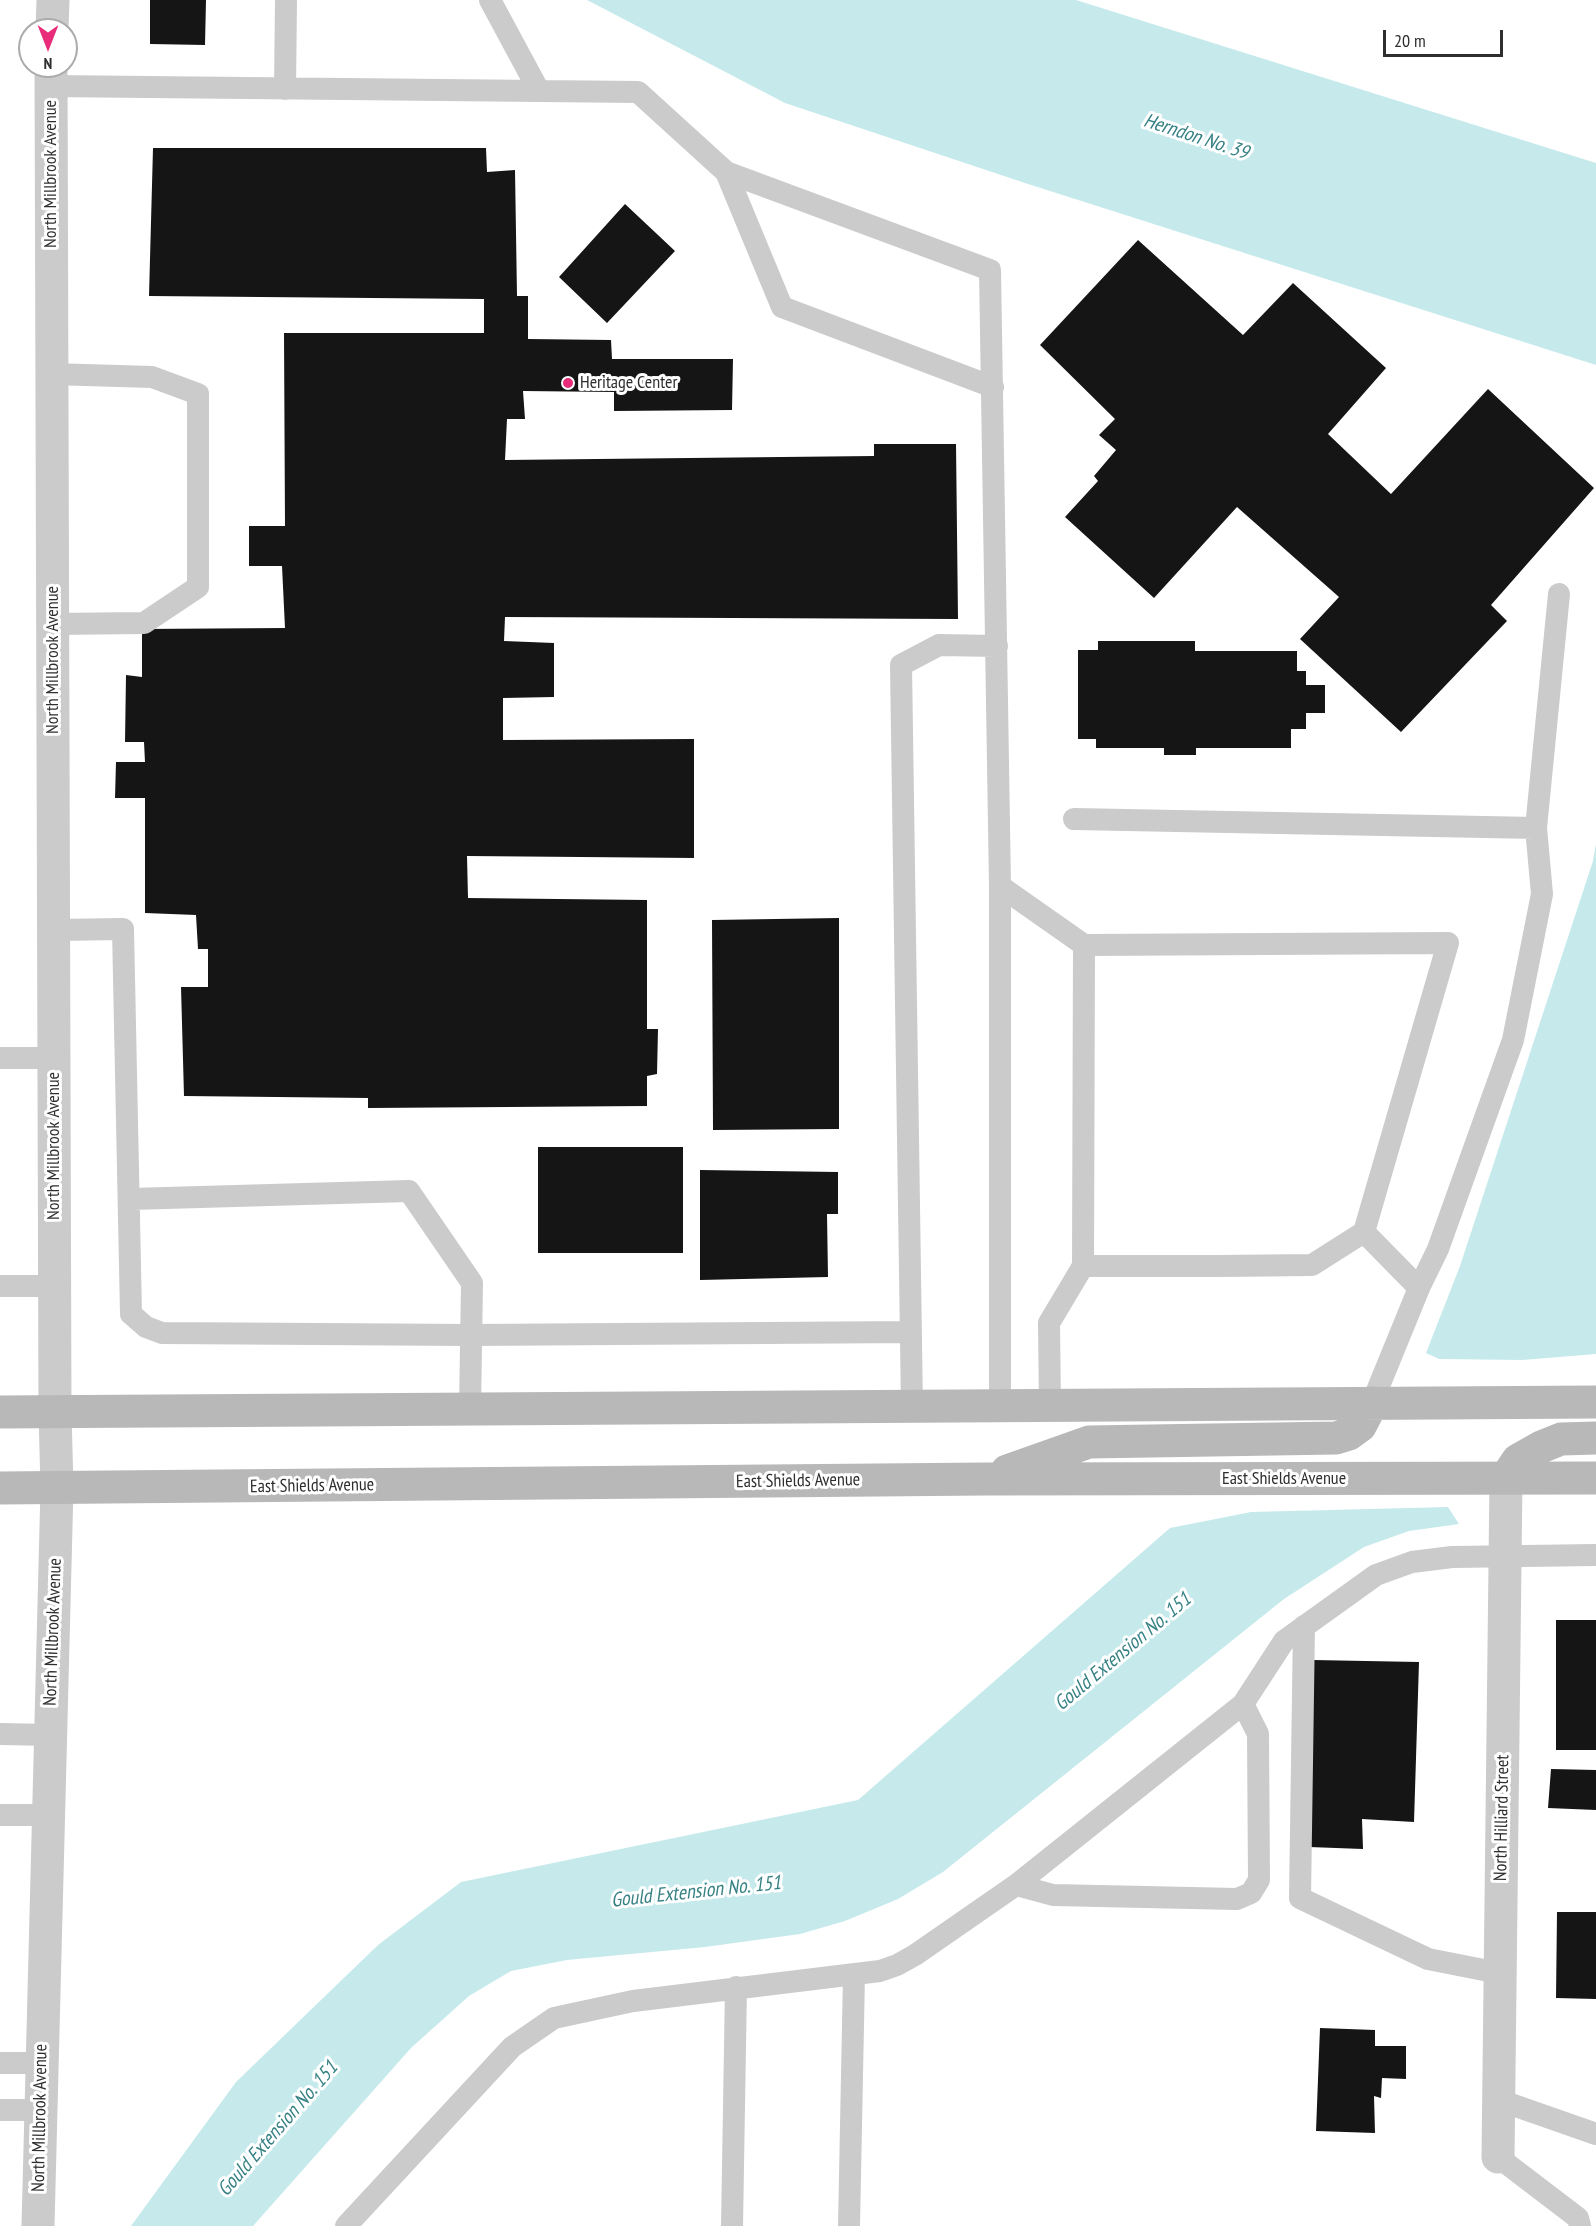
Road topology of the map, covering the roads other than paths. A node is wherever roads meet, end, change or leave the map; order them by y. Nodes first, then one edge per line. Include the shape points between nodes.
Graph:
1 (53, 0) edge
2 (286, 0) edge
3 (490, 0) edge
4 (52, 18) edge
5 (51, 78) edge
6 (78, 78) edge
7 (285, 89) junction
8 (539, 92) junction
9 (726, 172) junction
10 (51, 374) junction
11 (993, 387) junction
12 (1559, 594) dead end
13 (52, 624) junction
14 (997, 646) junction
15 (1074, 819) dead end
16 (1536, 828) junction
17 (1000, 886) junction
18 (54, 930) junction
19 (1084, 945) junction
20 (0, 1058) edge
21 (54, 1058) junction
22 (131, 1199) junction
23 (1364, 1232) junction
24 (1083, 1266) junction
25 (0, 1286) edge
26 (55, 1286) junction
27 (1419, 1288) junction
28 (911, 1332) junction
29 (471, 1335) junction
30 (1596, 1402) edge
31 (1372, 1403) junction
32 (912, 1408) junction
33 (1000, 1408) junction
34 (1050, 1408) junction
35 (470, 1410) junction
36 (0, 1412) edge
37 (55, 1412) junction
38 (1596, 1438) edge
39 (1506, 1478) junction
40 (1596, 1478) edge
41 (986, 1479) junction
42 (0, 1488) edge
43 (57, 1488) junction
44 (1506, 1555) junction
45 (1596, 1555) edge
46 (1304, 1626) junction
47 (1243, 1704) junction
48 (0, 1734) edge
49 (50, 1735) junction
50 (0, 1815) edge
51 (48, 1815) junction
52 (1016, 1885) junction
53 (1499, 1973) junction
54 (854, 1975) junction
55 (735, 1988) junction
56 (0, 2063) edge
57 (41, 2063) junction
58 (1499, 2100) junction
59 (0, 2110) edge
60 (41, 2110) junction
61 (1596, 2134) edge
62 (1498, 2157) joint
63 (38, 2226) edge
64 (346, 2226) edge
65 (732, 2226) edge
66 (849, 2226) edge
67 (1581, 2226) edge

1 - 4 street
2 - 7 lane
3 - 8 lane
5 - 10 street, North Millbrook Avenue
6 - 7 lane
7 - 8 lane
8 - 9 lane via 638,92
9 - 11 lane via 782,307
9 - 11 lane via 990,270
10 - 13 street, North Millbrook Avenue
10 - 13 lane via 152,377 198,394 198,587 144,622
11 - 14 lane
12 - 16 lane
13 - 18 street, North Millbrook Avenue
14 - 17 lane
14 - 28 lane via 939,645 901,665
15 - 16 lane
16 - 27 lane via 1542,894 1513,1040 1438,1249
17 - 19 lane
17 - 33 lane
18 - 21 street, North Millbrook Avenue
18 - 22 lane via 123,928
19 - 23 lane via 1448,943
19 - 24 lane
20 - 21 lane
21 - 26 street, North Millbrook Avenue
22 - 29 lane via 409,1191 472,1283
22 - 29 lane via 131,1314 146,1327 162,1333
23 - 24 lane via 1312,1265
23 - 27 lane
24 - 34 lane via 1049,1323
25 - 26 lane
26 - 37 street, North Millbrook Avenue
27 - 31 lane
28 - 29 lane
28 - 32 lane
29 - 35 lane
30 - 31 main road
31 - 34 main road
31 - 41 main road via 1360,1426 1336,1438 1089,1442
32 - 33 main road
32 - 35 main road
33 - 34 main road
35 - 37 main road
36 - 37 main road
37 - 43 street, North Millbrook Avenue
38 - 39 main road via 1561,1439 1540,1447 1518,1460
39 - 40 main road, East Shields Avenue
39 - 41 main road, East Shields Avenue
39 - 44 street, North Hilliard Street
41 - 43 main road, East Shields Avenue
42 - 43 main road, East Shields Avenue
43 - 49 street, North Millbrook Avenue
44 - 45 lane
44 - 46 lane via 1412,1562 1376,1575
44 - 53 street, North Hilliard Street
46 - 47 lane via 1284,1641
46 - 53 lane via 1300,1898 1428,1959
47 - 52 lane
47 - 52 lane via 1258,1734 1259,1880 1251,1893 1238,1899 1053,1895
48 - 49 lane
49 - 51 street, North Millbrook Avenue
50 - 51 lane
51 - 57 street, North Millbrook Avenue
52 - 54 lane via 897,1965
53 - 58 street, North Hilliard Street
54 - 55 lane
54 - 66 lane
55 - 64 lane via 633,2001 554,2018 513,2047
55 - 65 lane
56 - 57 lane
57 - 60 street, North Millbrook Avenue
58 - 61 lane
58 - 62 street, North Hilliard Street
59 - 60 lane
60 - 63 street, North Millbrook Avenue
62 - 67 lane via 1578,2218

